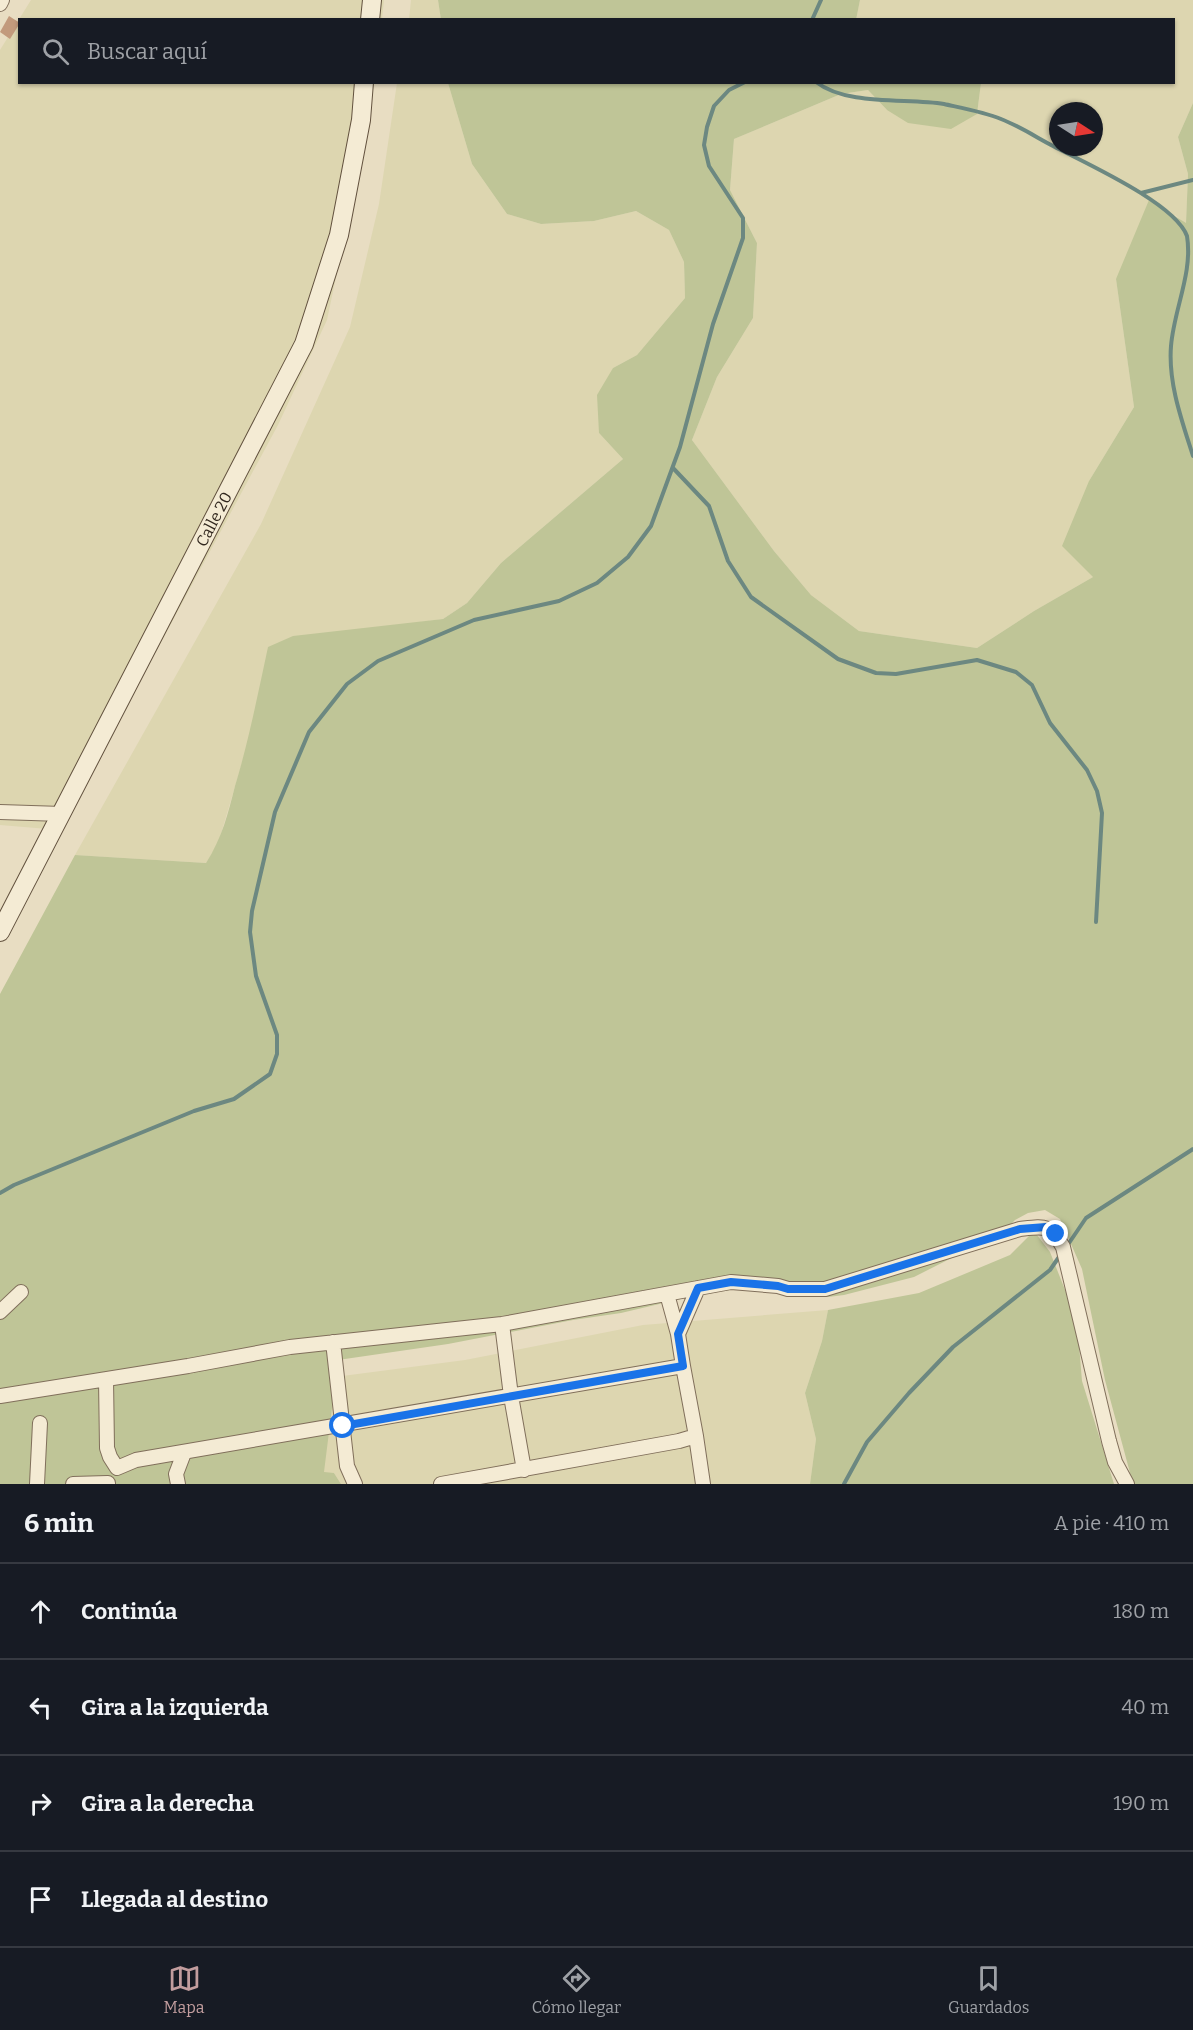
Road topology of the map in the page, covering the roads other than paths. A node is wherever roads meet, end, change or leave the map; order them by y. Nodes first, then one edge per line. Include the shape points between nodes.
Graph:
1 (2, 0) edge
2 (372, 0) edge
3 (0, 4) edge
4 (370, 18) edge
5 (364, 84) edge
6 (0, 812) edge
7 (62, 814) junction
8 (0, 932) edge
9 (698, 1288) junction
10 (21, 1292) dead end
11 (667, 1294) junction
12 (0, 1312) edge
13 (502, 1324) junction
14 (678, 1334) junction
15 (333, 1342) junction
16 (683, 1366) junction
17 (106, 1379) junction
18 (0, 1396) edge
19 (511, 1396) junction
20 (40, 1423) dead end
21 (343, 1426) junction
22 (696, 1436) junction
23 (184, 1453) junction
24 (154, 1457) junction
25 (117, 1468) junction
26 (524, 1470) junction
27 (177, 1479) edge
28 (37, 1484) edge
29 (73, 1484) edge
30 (108, 1484) edge
31 (355, 1484) edge
32 (441, 1484) edge
33 (703, 1484) edge
34 (1127, 1484) edge

1 - 3 street
2 - 4 main road
5 - 7 main road, Calle 20 via 361,120 339,235 304,344
6 - 7 street
7 - 8 main road, Calle 20
9 - 11 street
9 - 14 street
9 - 34 street via 731,1282 825,1289 1020,1229 1051,1229 1063,1247 1109,1441
10 - 12 street
11 - 13 street
11 - 14 street
13 - 15 street
13 - 19 street
14 - 16 street
15 - 17 street
15 - 21 street
16 - 19 street
16 - 22 street
17 - 18 street
17 - 25 street via 107,1448
19 - 21 street
19 - 26 street
20 - 28 street
21 - 23 street
21 - 31 street via 347,1466
22 - 26 street
22 - 33 street
23 - 24 street
23 - 27 street
24 - 25 street
24 - 27 street
25 - 30 street
26 - 32 street
29 - 30 street

